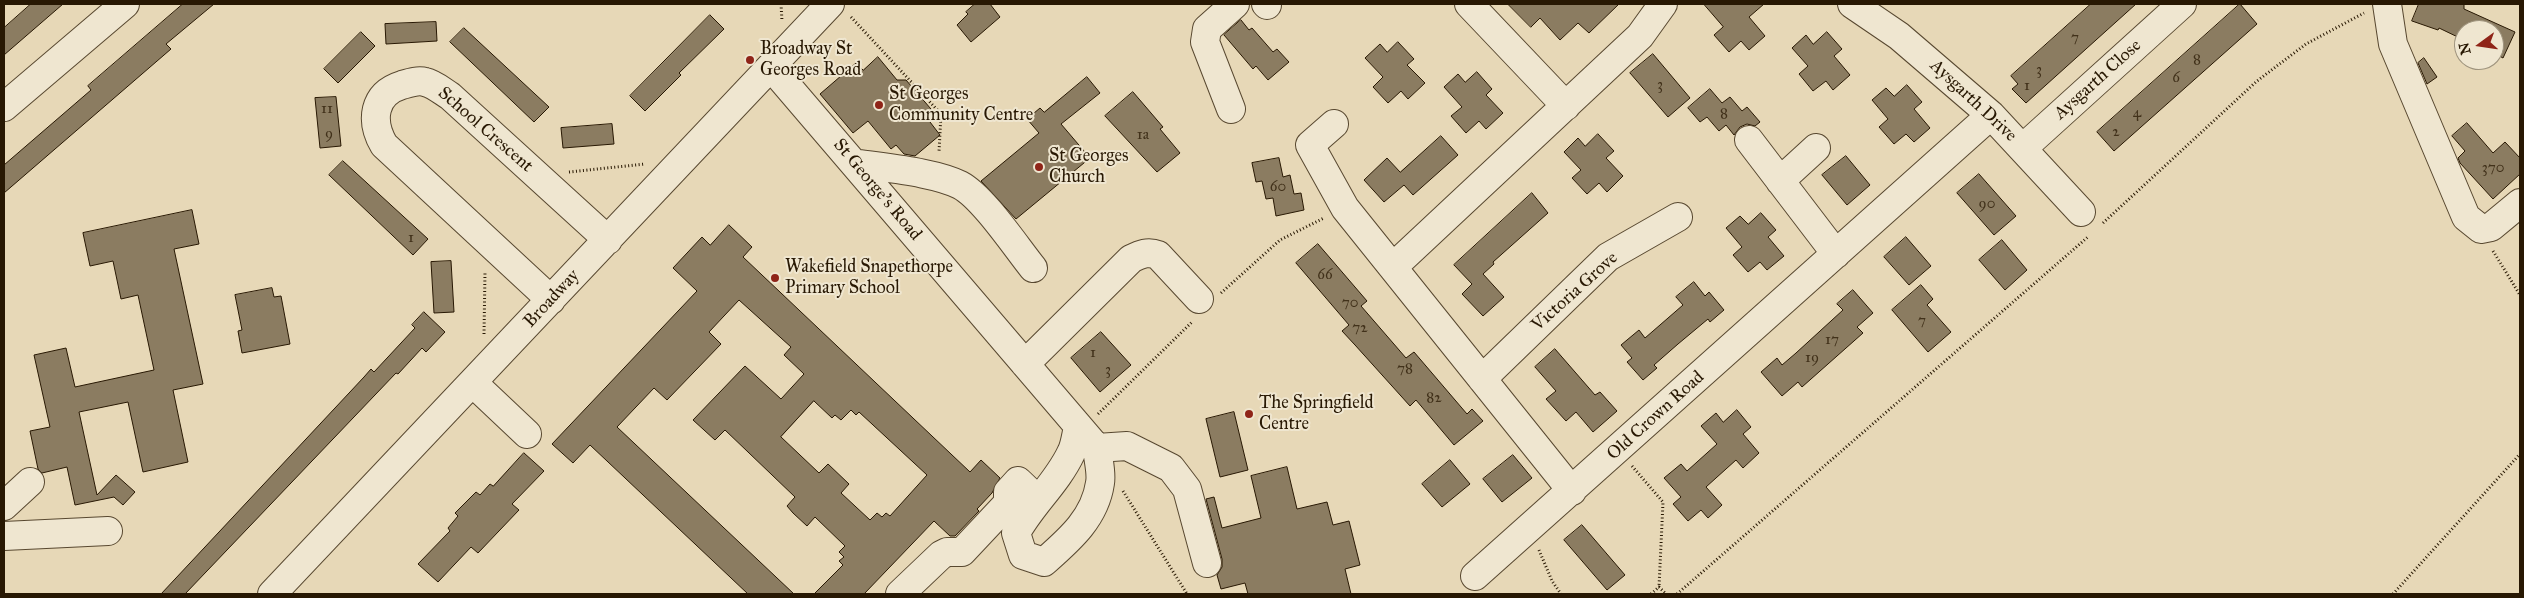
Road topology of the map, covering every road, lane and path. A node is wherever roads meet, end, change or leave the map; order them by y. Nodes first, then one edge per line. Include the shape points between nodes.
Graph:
1 (125, 4) edge
2 (1235, 4) edge
3 (1469, 4) edge
4 (1663, 4) edge
5 (1852, 4) edge
6 (2174, 6) edge
7 (2379, 6) edge
8 (838, 7) edge
9 (772, 68) junction
10 (1566, 106) junction
11 (4, 107) edge
12 (1230, 110) dead end
13 (1991, 114) junction
14 (1334, 124) dead end
15 (1749, 140) dead end
16 (1816, 148) dead end
17 (2023, 148) junction
18 (682, 160) junction
19 (854, 163) junction
20 (539, 175) junction
21 (938, 178) junction
22 (1780, 181) junction
23 (2520, 203) edge
24 (1678, 217) dead end
25 (2092, 223) junction
26 (2476, 226) junction
27 (486, 238) junction
28 (608, 240) junction
29 (1836, 254) junction
30 (1393, 267) junction
31 (1034, 268) dead end
32 (2520, 295) edge
33 (1199, 299) dead end
34 (551, 300) junction
35 (1025, 364) junction
36 (478, 377) junction
37 (1482, 379) junction
38 (1078, 427) junction
39 (527, 434) dead end
40 (1097, 448) junction
41 (1618, 450) junction
42 (2520, 454) edge
43 (30, 482) dead end
44 (1123, 490) dead end
45 (1572, 491) junction
46 (1038, 500) junction
47 (4, 506) edge
48 (1534, 525) junction
49 (108, 531) dead end
50 (4, 536) edge
51 (1207, 563) dead end
52 (1474, 576) dead end
53 (1659, 587) junction
54 (272, 594) edge
55 (900, 594) edge
56 (1188, 594) edge
57 (1561, 594) edge
58 (1651, 594) edge
59 (1666, 594) edge
60 (1676, 594) edge
61 (2393, 594) edge

1 - 11 street
2 - 12 street via 1207,30 1205,42
3 - 10 street
4 - 10 street via 1640,36
5 - 13 street, Aysgarth Drive via 1899,36
6 - 17 street, Aysgarth Close
7 - 25 path via 2306,44 2257,80
7 - 26 street via 2466,217
8 - 9 street, Broadway
8 - 21 path via 941,114
9 - 18 street, Broadway
9 - 19 street, St George's Road
10 - 30 street
13 - 17 street, Aysgarth Drive
13 - 29 street, Old Crown Road
14 - 30 street via 1310,145 1345,208
15 - 22 street
16 - 22 street
17 - 25 street, Aysgarth Drive
18 - 20 path
18 - 28 street, Broadway
19 - 21 street
19 - 35 street, St George's Road
20 - 27 street, School Crescent via 437,87 425,82 410,82 387,92 377,105 375,120 384,145
20 - 28 street, School Crescent
21 - 31 street via 961,185 974,195
22 - 29 street
23 - 26 street via 2491,227 2481,230
24 - 37 street, Victoria Grove via 1608,257
25 - 60 path
26 - 32 path
27 - 34 street, School Crescent
27 - 36 path
28 - 34 street, Broadway
29 - 41 street, Old Crown Road
30 - 37 street
33 - 35 street via 1158,256 1151,252 1139,255 1131,259
34 - 36 street, Broadway
35 - 38 street, St George's Road
36 - 39 street
36 - 54 street, Broadway
37 - 45 street
38 - 40 street, St George's Road
38 - 46 street via 1072,452
40 - 46 street via 1100,482 1090,513 1072,537 1044,562 1023,554 1016,533
40 - 51 street via 1127,446 1171,468 1187,489
41 - 45 street, Old Crown Road
41 - 53 path via 1662,502
42 - 61 path
43 - 47 street
44 - 56 path
45 - 48 street, Old Crown Road
46 - 55 street via 1018,481 1008,492 1008,503 962,552 941,555
48 - 52 street, Old Crown Road
48 - 57 path via 1539,550
49 - 50 street
53 - 58 path
53 - 59 path

